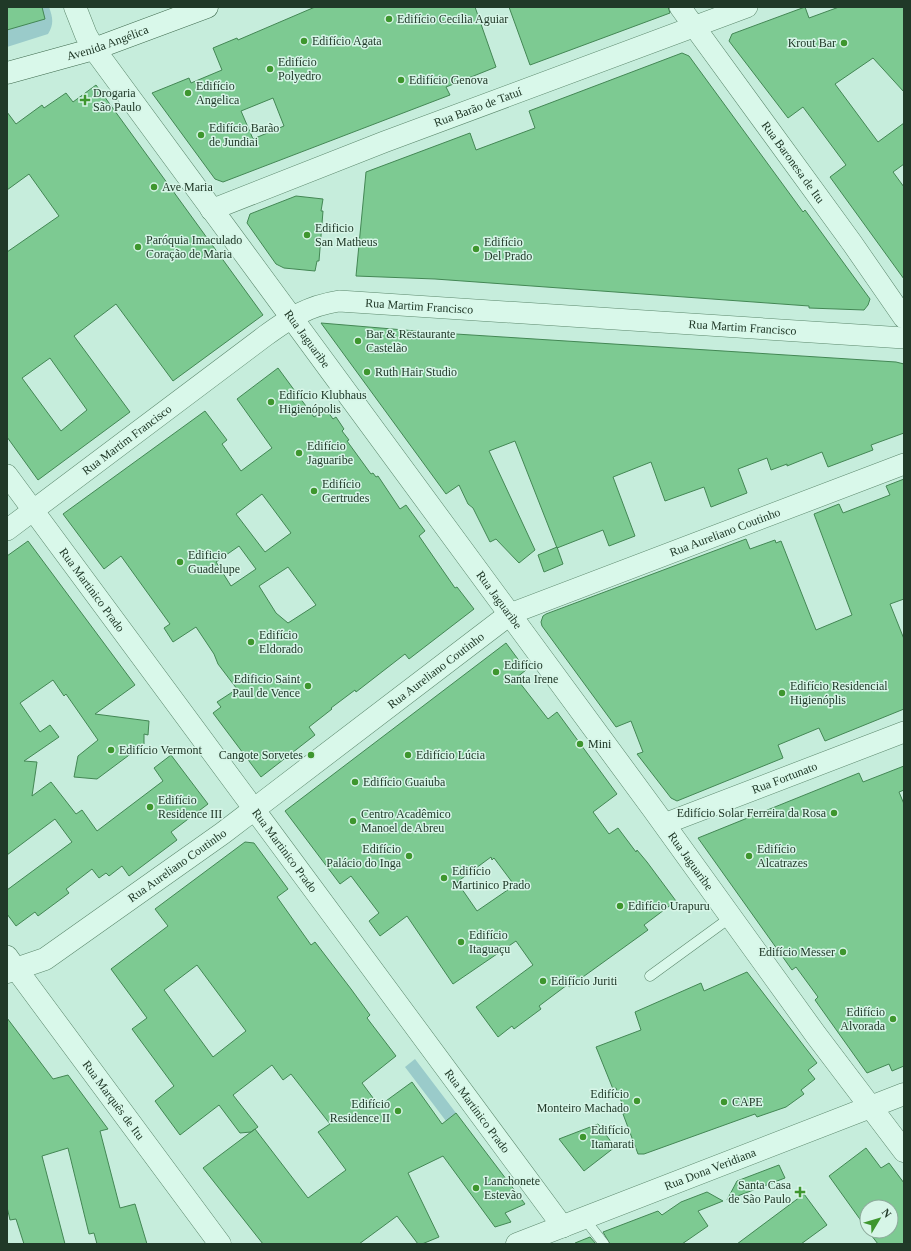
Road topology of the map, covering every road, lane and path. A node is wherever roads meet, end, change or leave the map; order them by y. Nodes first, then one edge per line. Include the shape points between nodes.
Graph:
1 (75, 7) edge
2 (207, 7) edge
3 (680, 7) edge
4 (747, 7) edge
5 (694, 27) junction
6 (94, 49) junction
7 (7, 73) edge
8 (211, 210) junction
9 (291, 318) junction
10 (904, 318) edge
11 (904, 338) edge
12 (904, 464) edge
13 (7, 475) edge
14 (33, 510) junction
15 (7, 530) edge
16 (510, 614) junction
17 (904, 732) edge
18 (254, 810) junction
19 (664, 824) junction
20 (731, 917) junction
21 (10, 966) edge
22 (650, 976) dead end
23 (904, 1094) edge
24 (870, 1107) junction
25 (904, 1151) edge
26 (584, 1218) junction
27 (563, 1227) junction
28 (220, 1244) edge
29 (517, 1244) edge
30 (604, 1244) edge

1 - 6 street, Rua Jaguaribe
2 - 6 street, Avenida Angélica
3 - 5 street, Rua Baronesa de Itu
4 - 5 street, Rua Barão de Tatuí
5 - 8 street, Rua Barão de Tatuí
5 - 10 street, Rua Baronesa de Itu
6 - 7 street, Avenida Angélica
6 - 8 street, Rua Jaguaribe
8 - 9 street, Rua Jaguaribe
9 - 11 street, Rua Martim Francisco via 306,309 339,301
9 - 14 street, Rua Martim Francisco
9 - 16 street, Rua Jaguaribe
12 - 16 street, Rua Aureliano Coutinho
13 - 14 street, Rua Martinico Prado
14 - 15 street, Rua Martim Francisco
14 - 18 street, Rua Martinico Prado
16 - 18 street, Rua Aureliano Coutinho
16 - 19 street, Rua Jaguaribe
17 - 19 street, Rua Fortunato
18 - 21 street, Rua Aureliano Coutinho via 45,959
18 - 27 street, Rua Martinico Prado
19 - 20 street, Rua Jaguaribe
20 - 22 lane
20 - 24 street, Rua Jaguaribe
21 - 28 street, Rua Marquês de Itu
23 - 24 street, Rua Dona Veridiana
24 - 25 street, Rua Jaguaribe
24 - 26 street, Rua Dona Veridiana
26 - 27 street, Rua Dona Veridiana
26 - 30 lane
27 - 29 street, Rua Dona Veridiana

